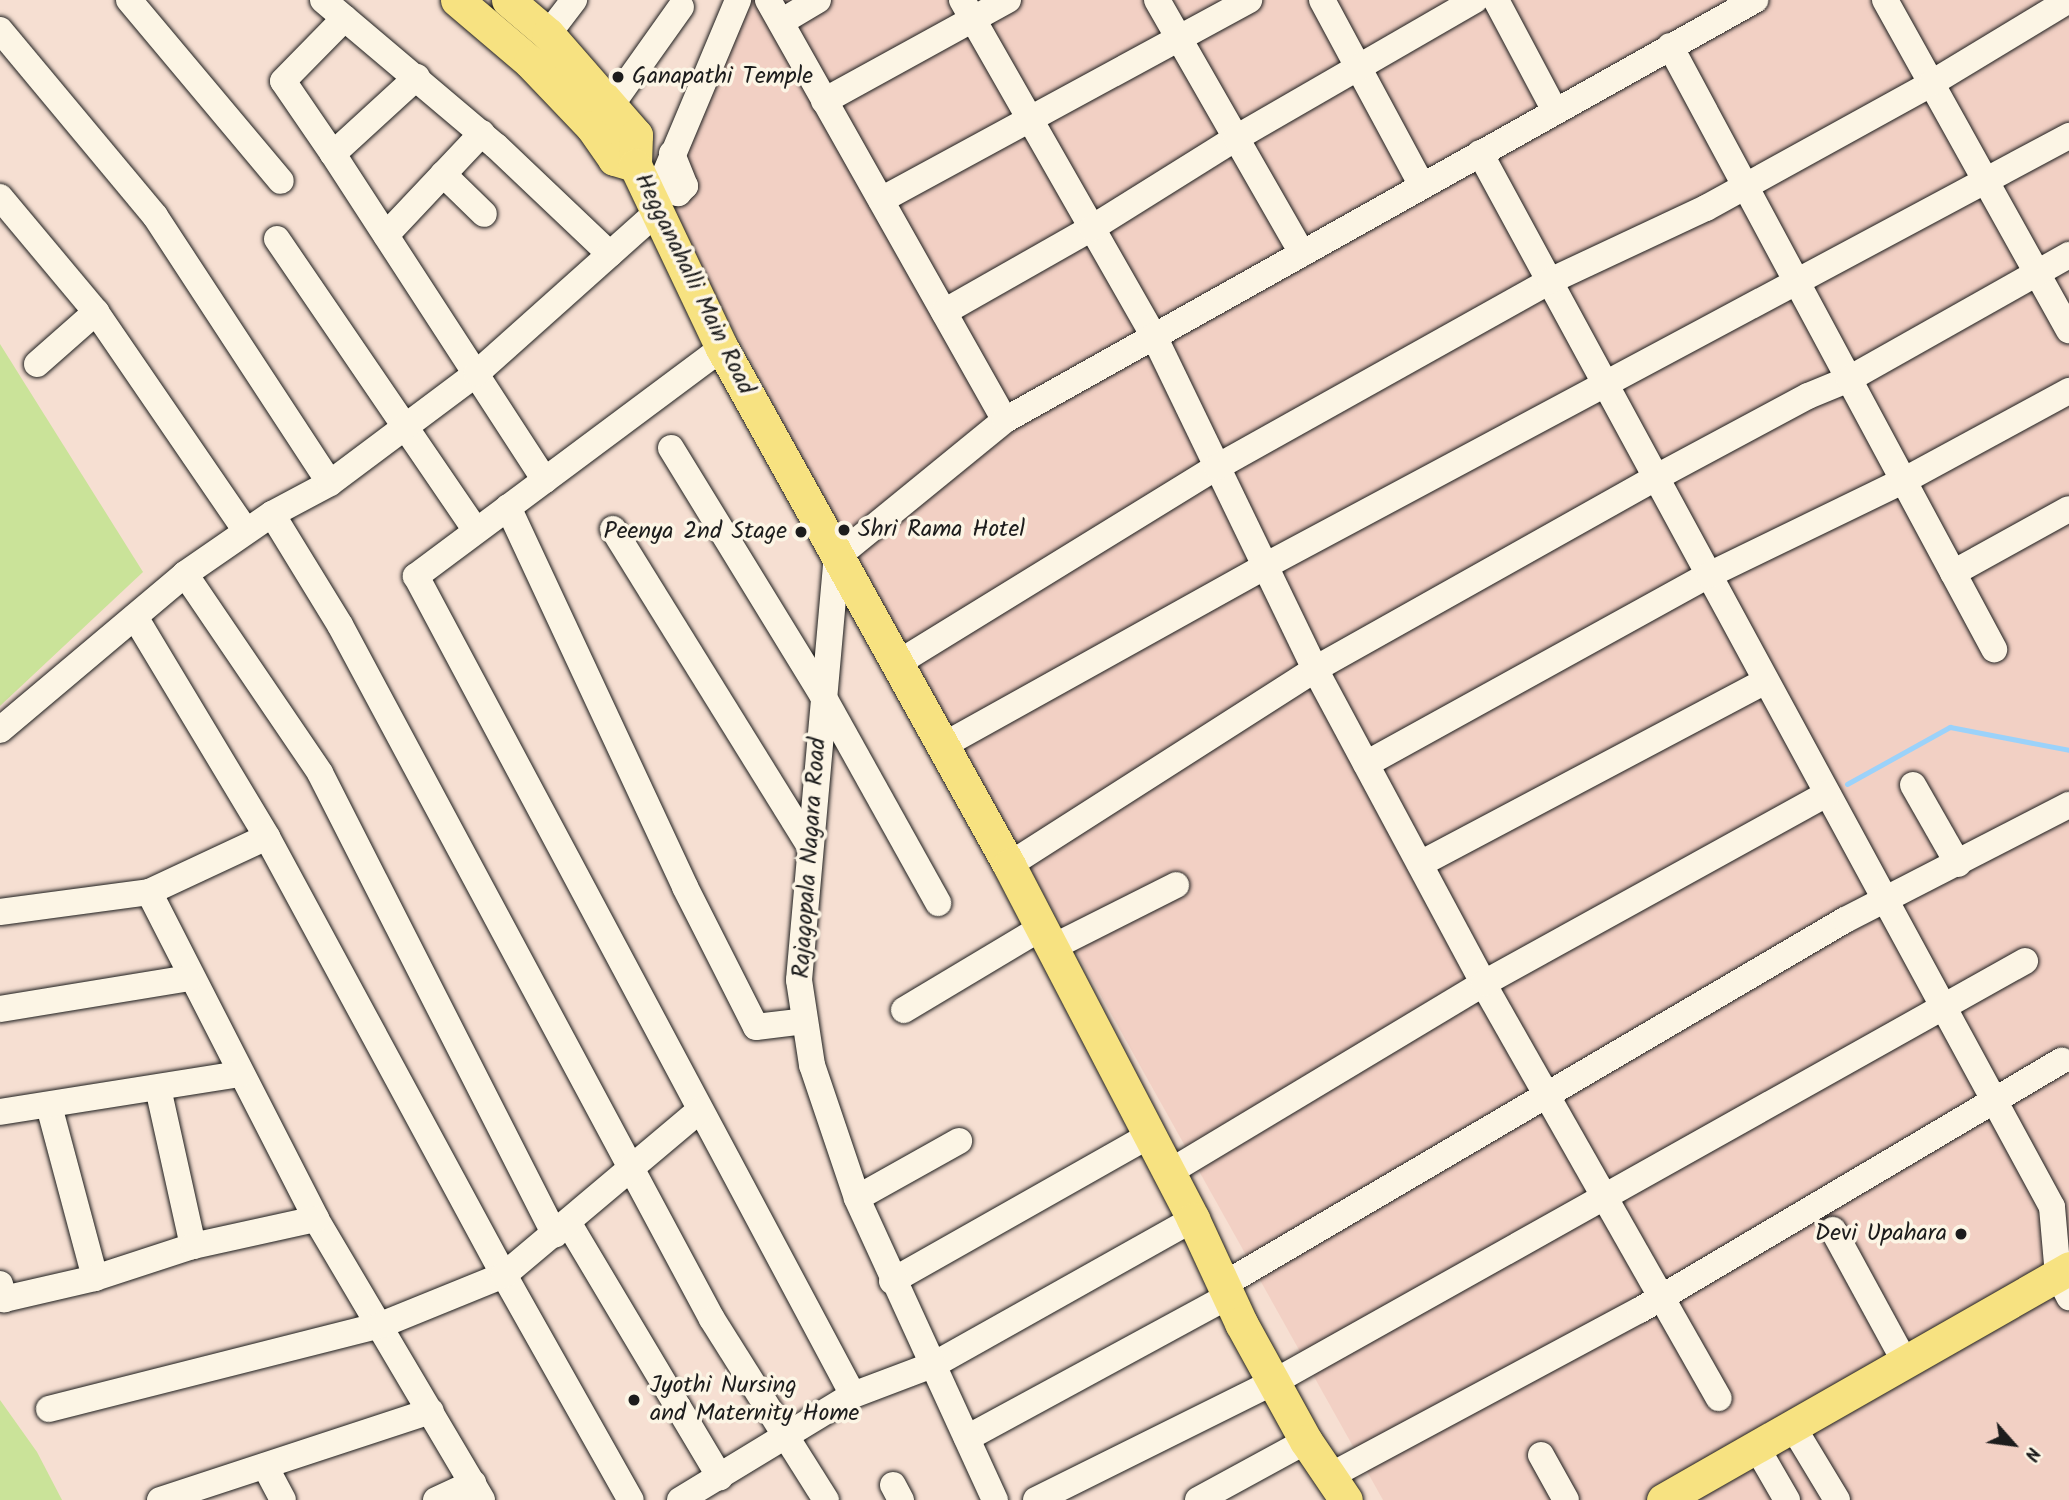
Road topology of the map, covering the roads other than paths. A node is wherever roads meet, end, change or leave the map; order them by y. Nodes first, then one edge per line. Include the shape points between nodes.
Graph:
1 (129, 0) edge
2 (323, 0) edge
3 (457, 0) edge
4 (508, 0) edge
5 (574, 0) edge
6 (738, 0) edge
7 (818, 0) edge
8 (1008, 0) edge
9 (1157, 0) edge
10 (1249, 0) edge
11 (1322, 0) edge
12 (1475, 0) edge
13 (1496, 0) edge
14 (1755, 0) edge
15 (1885, 0) edge
16 (2069, 0) edge
17 (681, 7) dead end
18 (967, 10) edge
19 (774, 11) edge
20 (345, 18) junction
21 (0, 30) edge
22 (548, 34) junction
23 (1176, 37) junction
24 (1670, 46) junction
25 (1359, 67) junction
26 (417, 78) junction
27 (1931, 83) junction
28 (824, 101) junction
29 (612, 104) junction
30 (1555, 111) junction
31 (1029, 118) junction
32 (482, 133) junction
33 (2069, 136) edge
34 (1236, 138) junction
35 (1480, 153) junction
36 (333, 154) junction
37 (443, 174) junction
38 (281, 181) dead end
39 (1986, 181) junction
40 (1421, 184) junction
41 (1747, 185) junction
42 (657, 196) junction
43 (0, 197) edge
44 (881, 200) junction
45 (484, 214) dead end
46 (1093, 229) junction
47 (386, 235) junction
48 (277, 239) dead end
49 (1302, 253) junction
50 (610, 254) junction
51 (2069, 255) edge
52 (2039, 274) junction
53 (1796, 280) junction
54 (1550, 281) junction
55 (96, 312) junction
56 (944, 312) junction
57 (2069, 330) edge
58 (1154, 336) junction
59 (722, 348) junction
60 (37, 364) dead end
61 (477, 373) junction
62 (1849, 379) junction
63 (1604, 382) junction
64 (2069, 391) edge
65 (1005, 420) junction
66 (405, 425) junction
67 (671, 448) dead end
68 (1217, 467) junction
69 (1655, 478) junction
70 (545, 480) junction
71 (1903, 481) junction
72 (330, 483) junction
73 (508, 507) junction
74 (2069, 509) edge
75 (272, 514) junction
76 (613, 529) dead end
77 (246, 531) junction
78 (476, 531) junction
79 (837, 557) junction
80 (1265, 566) junction
81 (185, 573) junction
82 (1953, 573) junction
83 (1709, 575) junction
84 (135, 617) junction
85 (1994, 649) dead end
86 (898, 663) junction
87 (1315, 669) junction
88 (1766, 681) junction
89 (824, 696) junction
90 (0, 730) edge
91 (944, 745) junction
92 (1366, 764) junction
93 (1913, 785) dead end
94 (1828, 794) junction
95 (2069, 805) edge
96 (267, 837) junction
97 (808, 844) junction
98 (1420, 864) junction
99 (1958, 864) junction
100 (1009, 865) junction
101 (1176, 885) dead end
102 (149, 892) junction
103 (1886, 902) junction
104 (938, 903) dead end
105 (0, 912) edge
106 (1046, 938) junction
107 (2025, 961) dead end
108 (189, 978) junction
109 (1484, 983) junction
110 (1942, 1006) junction
111 (0, 1009) edge
112 (904, 1010) dead end
113 (805, 1021) junction
114 (2062, 1060) dead end
115 (240, 1074) junction
116 (158, 1088) junction
117 (1546, 1094) junction
118 (1994, 1099) junction
119 (49, 1107) junction
120 (700, 1110) junction
121 (0, 1112) edge
122 (1147, 1137) junction
123 (959, 1141) dead end
124 (632, 1170) junction
125 (1168, 1173) junction
126 (857, 1198) junction
127 (1603, 1198) junction
128 (2061, 1202) edge
129 (316, 1219) junction
130 (1193, 1219) junction
131 (562, 1230) junction
132 (1833, 1230) dead end
133 (193, 1245) junction
134 (504, 1275) junction
135 (95, 1278) junction
136 (2065, 1280) edge
137 (892, 1281) junction
138 (0, 1284) edge
139 (1225, 1291) junction
140 (1662, 1296) junction
141 (381, 1325) junction
142 (1905, 1362) junction
143 (935, 1364) junction
144 (1273, 1382) junction
145 (853, 1395) junction
146 (1718, 1398) dead end
147 (49, 1409) dead end
148 (431, 1411) junction
149 (1793, 1427) junction
150 (967, 1438) junction
151 (1306, 1441) junction
152 (790, 1443) junction
153 (1757, 1448) junction
154 (1541, 1455) dead end
155 (265, 1466) junction
156 (1338, 1488) edge
157 (710, 1490) edge
158 (1831, 1490) edge
159 (478, 1491) edge
160 (175, 1497) edge
161 (1787, 1499) edge
162 (283, 1500) edge
163 (436, 1500) edge
164 (631, 1500) edge
165 (680, 1500) edge
166 (826, 1500) edge
167 (995, 1500) edge
168 (1036, 1500) edge
169 (1198, 1500) edge
170 (1566, 1500) edge
171 (1663, 1500) edge

1 - 38 street
2 - 20 street
3 - 42 main road via 530,62 592,127 614,159
4 - 22 main road, Hegganahalli Main Road
5 - 22 street
6 - 42 street
7 - 19 street
8 - 18 street
9 - 23 street
10 - 23 street
11 - 25 street
12 - 25 street
13 - 30 street
14 - 24 street
15 - 27 street
16 - 27 street
17 - 29 street
18 - 28 street
18 - 31 street
19 - 28 street
20 - 26 street
20 - 36 street via 283,81
21 - 72 street via 155,216
22 - 29 main road, Hegganahalli Main Road
23 - 31 street
23 - 34 street
24 - 30 street
24 - 41 street
25 - 34 street
25 - 40 street
26 - 32 street
26 - 36 street
27 - 39 street
27 - 41 street
28 - 44 street
29 - 42 main road, Hegganahalli Main Road via 636,135
30 - 35 street
31 - 44 street
31 - 46 street
32 - 37 street
32 - 50 street
33 - 39 street
34 - 46 street
34 - 49 street
35 - 40 street
35 - 54 street
36 - 47 street
37 - 45 street
37 - 47 street
39 - 52 street
39 - 53 street
40 - 49 street
41 - 53 street
41 - 54 street
42 - 50 street
42 - 59 main road, Hegganahalli Main Road
43 - 55 street
44 - 56 street
46 - 56 street
46 - 58 street
47 - 61 street
48 - 66 street
49 - 58 street
50 - 61 street
51 - 52 street
52 - 57 street
52 - 62 street
53 - 62 street
53 - 63 street
54 - 63 street
54 - 68 street
55 - 60 street
55 - 77 street
56 - 65 street
58 - 65 street
58 - 68 street
59 - 70 street
59 - 79 main road, Hegganahalli Main Road
61 - 66 street
61 - 70 street
62 - 69 street
62 - 71 street
63 - 69 street
63 - 80 street
64 - 71 street
65 - 79 street
66 - 72 street
66 - 78 street
67 - 89 street
68 - 80 street
68 - 86 street
69 - 83 street
69 - 87 street
70 - 73 street
71 - 82 street
71 - 83 street
72 - 75 street
73 - 78 street
73 - 113 street via 685,887 756,1027
74 - 82 street
75 - 77 street
75 - 124 street via 340,625
76 - 97 street
77 - 81 street
78 - 120 street via 415,576
79 - 86 main road, Hegganahalli Main Road
79 - 89 street, Rajagopala Nagara Road
80 - 87 street
80 - 91 street
81 - 84 street
81 - 131 street via 320,773
82 - 85 street
83 - 88 street
83 - 92 street
84 - 90 street
84 - 96 street
86 - 91 main road, Hegganahalli Main Road
87 - 92 street
87 - 100 street
88 - 94 street
88 - 98 street
89 - 97 street, Rajagopala Nagara Road
89 - 104 street
91 - 100 main road, Hegganahalli Main Road
92 - 98 street
93 - 99 street
94 - 103 street
94 - 109 street
95 - 99 street
96 - 102 street
96 - 134 street
97 - 113 street, Rajagopala Nagara Road via 799,980
98 - 109 street
99 - 103 street
100 - 106 main road, Hegganahalli Main Road
101 - 106 street
102 - 105 street
102 - 108 street
103 - 110 street
103 - 117 street via 1845,920
106 - 112 street
106 - 122 main road, Hegganahalli Main Road
107 - 110 street
108 - 111 street
108 - 115 street
109 - 117 street
109 - 125 street
110 - 118 street
110 - 127 street
113 - 126 street, Rajagopala Nagara Road via 812,1065
114 - 118 street
115 - 116 street
115 - 129 street
116 - 119 street
116 - 133 street
117 - 127 street
117 - 139 street
118 - 128 street
118 - 140 street
119 - 121 street
119 - 135 street
120 - 124 street
120 - 145 street
122 - 125 main road, Hegganahalli Main Road
122 - 137 street
123 - 126 street
124 - 131 street
124 - 152 street via 712,1319
125 - 130 main road, Hegganahalli Main Road
126 - 137 street, Rajagopala Nagara Road
127 - 140 street
127 - 144 street
128 - 136 street
129 - 133 street
129 - 141 street
130 - 139 main road, Hegganahalli Main Road
130 - 143 street
131 - 134 street
131 - 157 street
132 - 142 street
133 - 135 street
134 - 141 street
134 - 164 street
135 - 138 street via 4,1299
136 - 142 main road
137 - 143 street, Rajagopala Nagara Road
139 - 144 main road, Hegganahalli Main Road
139 - 150 street
140 - 146 street
140 - 156 street
141 - 147 street
141 - 148 street
142 - 149 main road
143 - 145 street
143 - 150 street, Rajagopala Nagara Road
144 - 151 main road, Hegganahalli Main Road
144 - 168 street
145 - 152 street
148 - 155 street
148 - 159 street
149 - 153 main road
149 - 158 street
150 - 167 street, Rajagopala Nagara Road
151 - 156 main road, Hegganahalli Main Road
151 - 169 street
152 - 157 street
152 - 166 street
153 - 161 street
153 - 171 main road
154 - 170 street
155 - 160 street
155 - 162 street
157 - 165 street
158 - 161 street
159 - 163 street

